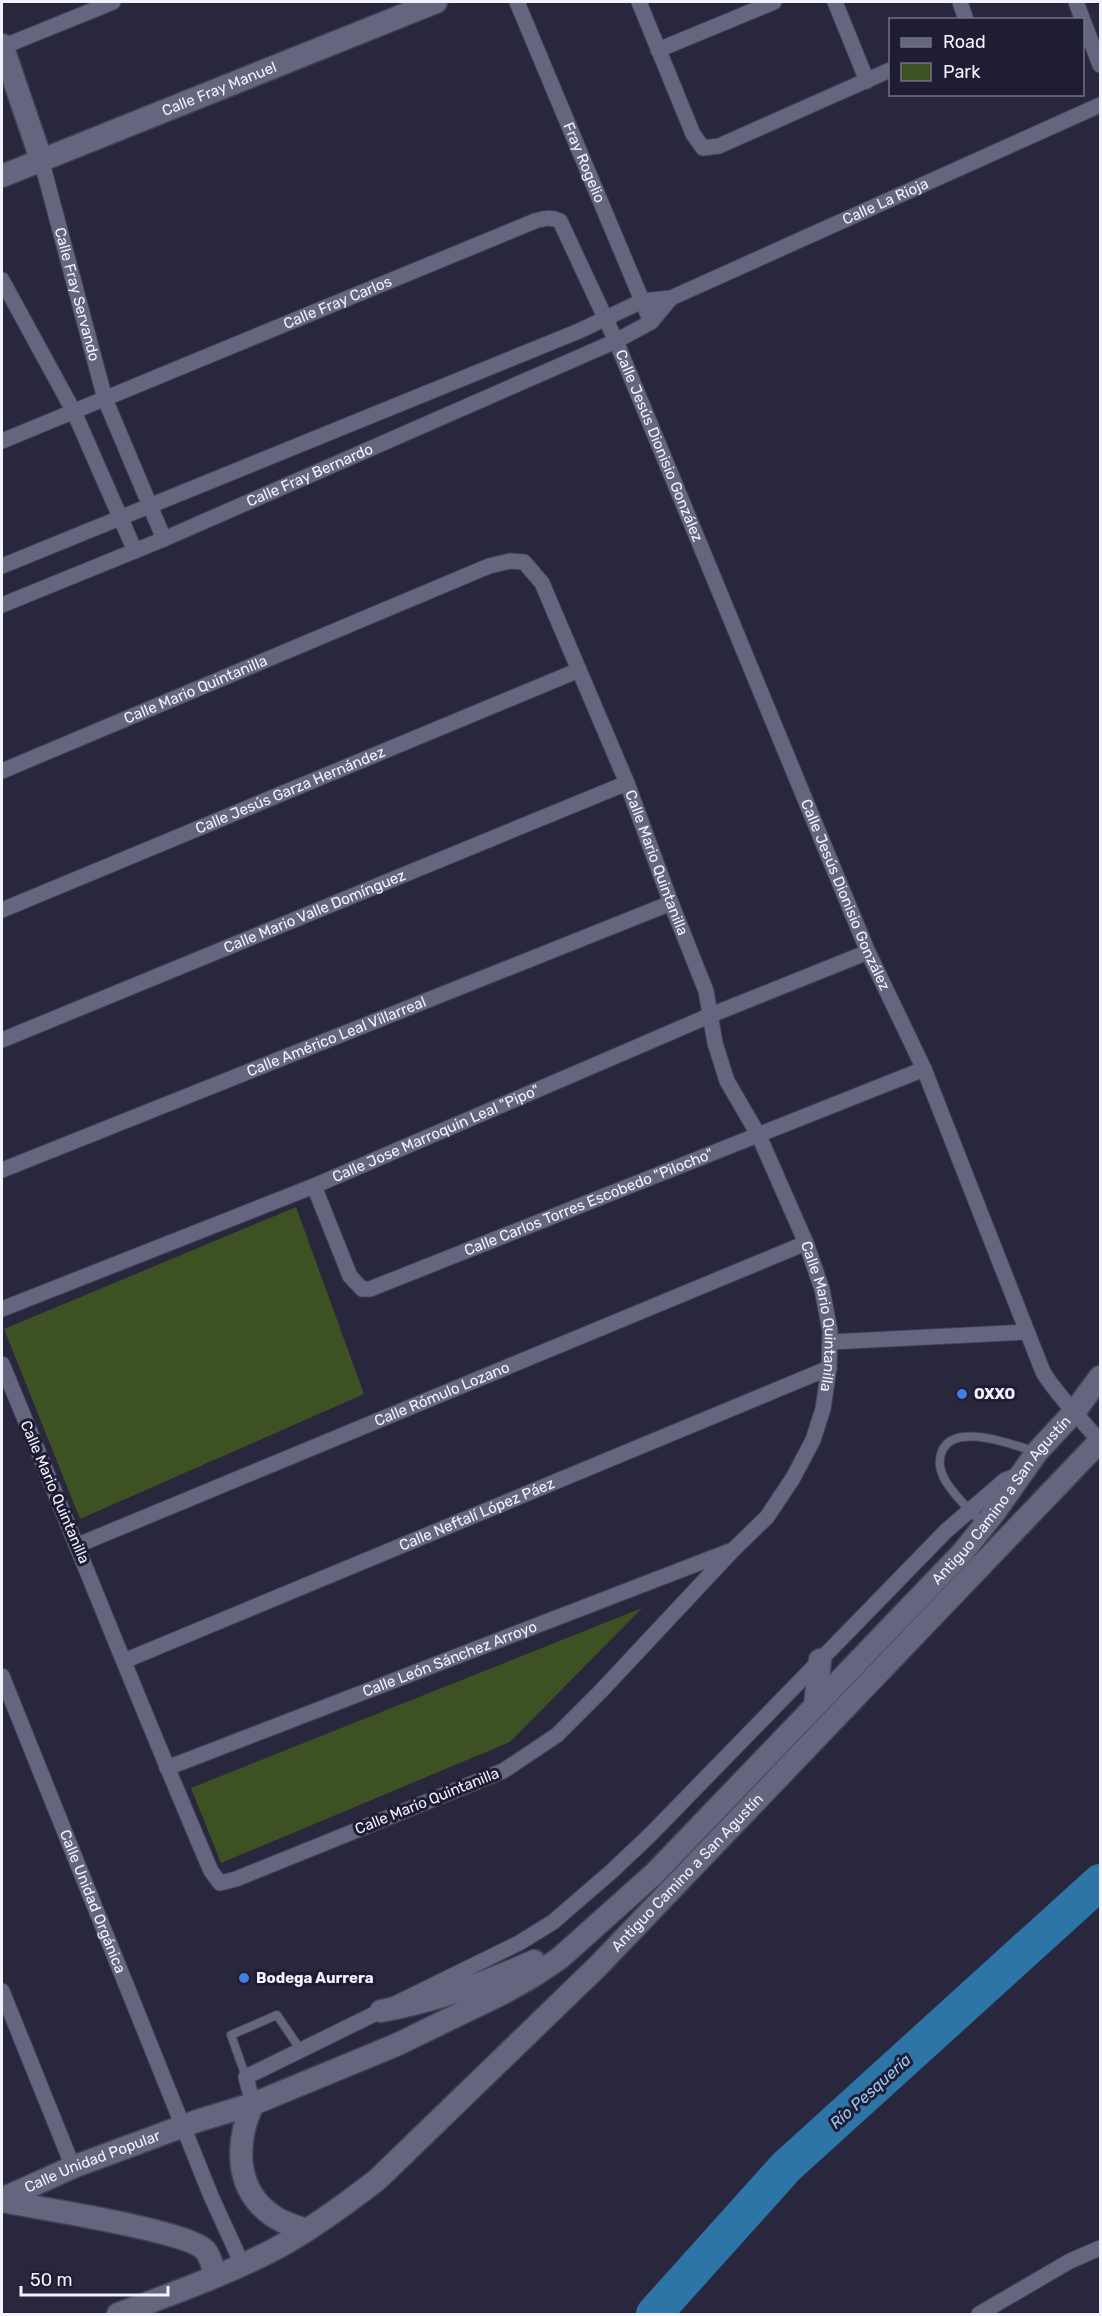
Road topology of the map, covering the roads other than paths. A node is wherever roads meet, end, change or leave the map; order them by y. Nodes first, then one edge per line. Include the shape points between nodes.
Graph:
1 (113, 2) edge
2 (436, 2) edge
3 (517, 2) edge
4 (639, 2) edge
5 (774, 2) edge
6 (835, 2) edge
7 (960, 2) edge
8 (1076, 2) edge
9 (965, 18) edge
10 (1082, 18) edge
11 (1084, 22) edge
12 (2, 46) edge
13 (658, 50) junction
14 (1101, 65) edge
15 (889, 71) edge
16 (867, 81) junction
17 (1101, 105) edge
18 (41, 159) junction
19 (2, 176) edge
20 (2, 280) edge
21 (672, 298) junction
22 (642, 301) junction
23 (605, 319) junction
24 (651, 322) junction
25 (614, 337) junction
26 (105, 399) junction
27 (74, 412) junction
28 (2, 441) edge
29 (150, 507) junction
30 (122, 518) junction
31 (164, 539) junction
32 (135, 551) junction
33 (2, 566) edge
34 (2, 605) edge
35 (579, 670) junction
36 (2, 771) edge
37 (627, 783) junction
38 (671, 903) junction
39 (2, 910) edge
40 (868, 952) junction
41 (711, 1015) junction
42 (2, 1040) edge
43 (924, 1069) junction
44 (759, 1136) junction
45 (2, 1170) edge
46 (314, 1186) junction
47 (806, 1243) junction
48 (2, 1309) edge
49 (1027, 1332) junction
50 (830, 1342) junction
51 (2, 1364) edge
52 (829, 1368) junction
53 (1101, 1377) edge
54 (1075, 1411) junction
55 (1100, 1441) edge
56 (1037, 1452) junction
57 (977, 1517) junction
58 (78, 1545) junction
59 (733, 1550) junction
60 (820, 1660) junction
61 (124, 1661) junction
62 (2, 1676) edge
63 (815, 1706) junction
64 (167, 1768) junction
65 (586, 1935) junction
66 (2, 1991) edge
67 (381, 2011) junction
68 (300, 2049) junction
69 (246, 2077) junction
70 (253, 2104) junction
71 (183, 2127) junction
72 (73, 2167) junction
73 (2, 2200) edge
74 (307, 2230) junction
75 (1101, 2248) edge
76 (242, 2264) junction
77 (214, 2276) junction
78 (118, 2314) edge
79 (979, 2314) edge

1 - 12 street
2 - 18 street, Calle Fray Manuel
3 - 22 street, Fray Rogelio
4 - 13 street
5 - 13 street
6 - 16 street
7 - 9 street
8 - 10 street
11 - 14 street
12 - 18 street, Calle Fray Servando
13 - 16 street via 693,134 703,148 719,146
15 - 16 street
17 - 21 street, Calle La Rioja
18 - 19 street, Calle Fray Manuel
18 - 26 street, Calle Fray Servando
20 - 27 street
21 - 22 street, Calle La Rioja
21 - 24 street, Calle La Rioja
22 - 23 street, Calle La Rioja
22 - 24 street, Fray Rogelio
23 - 25 street, Calle Fray Carlos
23 - 26 street, Calle Fray Carlos via 565,228 560,221 545,218
23 - 29 street, Calle Fray Bernardo
24 - 25 street, Calle La Rioja
25 - 31 street, Calle Fray Bernardo
25 - 40 street, Calle Jesús Dionisio González
26 - 27 street, Calle Fray Carlos
26 - 29 street, Calle Fray Servando
27 - 28 street, Calle Fray Carlos
27 - 30 street
29 - 30 street, Calle Fray Bernardo
29 - 31 street, Calle Fray Servando
30 - 32 street
30 - 33 street, Calle Fray Bernardo
31 - 32 street, Calle Fray Bernardo
32 - 34 street, Calle Fray Bernardo
35 - 36 street, Calle Mario Quintanilla via 536,574 524,562 510,561 489,566
35 - 37 street, Calle Mario Quintanilla
35 - 39 street, Calle Jesús Garza Hernández
37 - 38 street, Calle Mario Quintanilla
37 - 42 street, Calle Mario Valle Domínguez
38 - 41 street, Calle Mario Quintanilla via 706,991
38 - 45 street, Calle Américo Leal Villarreal
40 - 41 street, Calle Jose Marroquin Leal "Pipo"
40 - 43 street, Calle Jesús Dionisio González
41 - 44 street, Calle Mario Quintanilla via 727,1081
41 - 46 street, Calle Jose Marroquin Leal "Pipo"
43 - 44 street, Calle Carlos Torres Escobedo "Pilocho"
43 - 49 street, Calle Jesús Dionisio González
44 - 46 street, Calle Carlos Torres Escobedo "Pilocho" via 370,1290 362,1289 350,1276
44 - 47 street, Calle Mario Quintanilla
46 - 48 street, Calle Jose Marroquin Leal "Pipo"
47 - 50 street, Calle Mario Quintanilla via 822,1290
47 - 58 street, Calle Rómulo Lozano
49 - 50 street
49 - 54 street, Calle Jesús Dionisio González via 1043,1372 1062,1400
50 - 52 street, Calle Mario Quintanilla
51 - 58 street, Calle Mario Quintanilla
52 - 59 street, Calle Mario Quintanilla via 823,1409 813,1440 767,1517
52 - 61 street, Calle Neftalí López Páez
53 - 54 street, Antiguo Camino a San Agustín
54 - 55 street, Calle Jesús Dionisio González
54 - 56 street, Antiguo Camino a San Agustín
55 - 74 street, Antiguo Camino a San Agustín via 598,1966 378,2179
56 - 57 street, Antiguo Camino a San Agustín via 1021,1474
56 - 57 lane via 997,1439 960,1436 945,1445 938,1460 944,1479
57 - 60 street
57 - 63 street, Antiguo Camino a San Agustín via 963,1552
58 - 61 street, Calle Mario Quintanilla
59 - 64 street, Calle León Sánchez Arroyo
59 - 64 street, Calle Mario Quintanilla via 557,1735 503,1771 237,1879 220,1883 214,1877
60 - 63 street
60 - 67 street via 650,1835 553,1922 519,1943
61 - 64 street, Calle Mario Quintanilla
62 - 71 street, Calle Unidad Orgánica
63 - 65 street, Antiguo Camino a San Agustín via 655,1873
65 - 67 street via 468,1989
65 - 70 street, Antiguo Camino a San Agustín via 560,1958 503,1993 396,2045
66 - 72 street
67 - 68 street
68 - 69 street
68 - 69 lane via 277,2015 231,2035
69 - 70 street
70 - 71 street, Antiguo Camino a San Agustín
70 - 74 street via 241,2137 244,2180 268,2213
71 - 72 street, Calle Unidad Popular
71 - 76 street, Calle Unidad Orgánica
72 - 73 street, Calle Unidad Popular
73 - 77 street via 175,2235 204,2250
74 - 76 street, Antiguo Camino a San Agustín
75 - 79 street via 1070,2261
76 - 77 street, Antiguo Camino a San Agustín
77 - 78 street, Antiguo Camino a San Agustín

